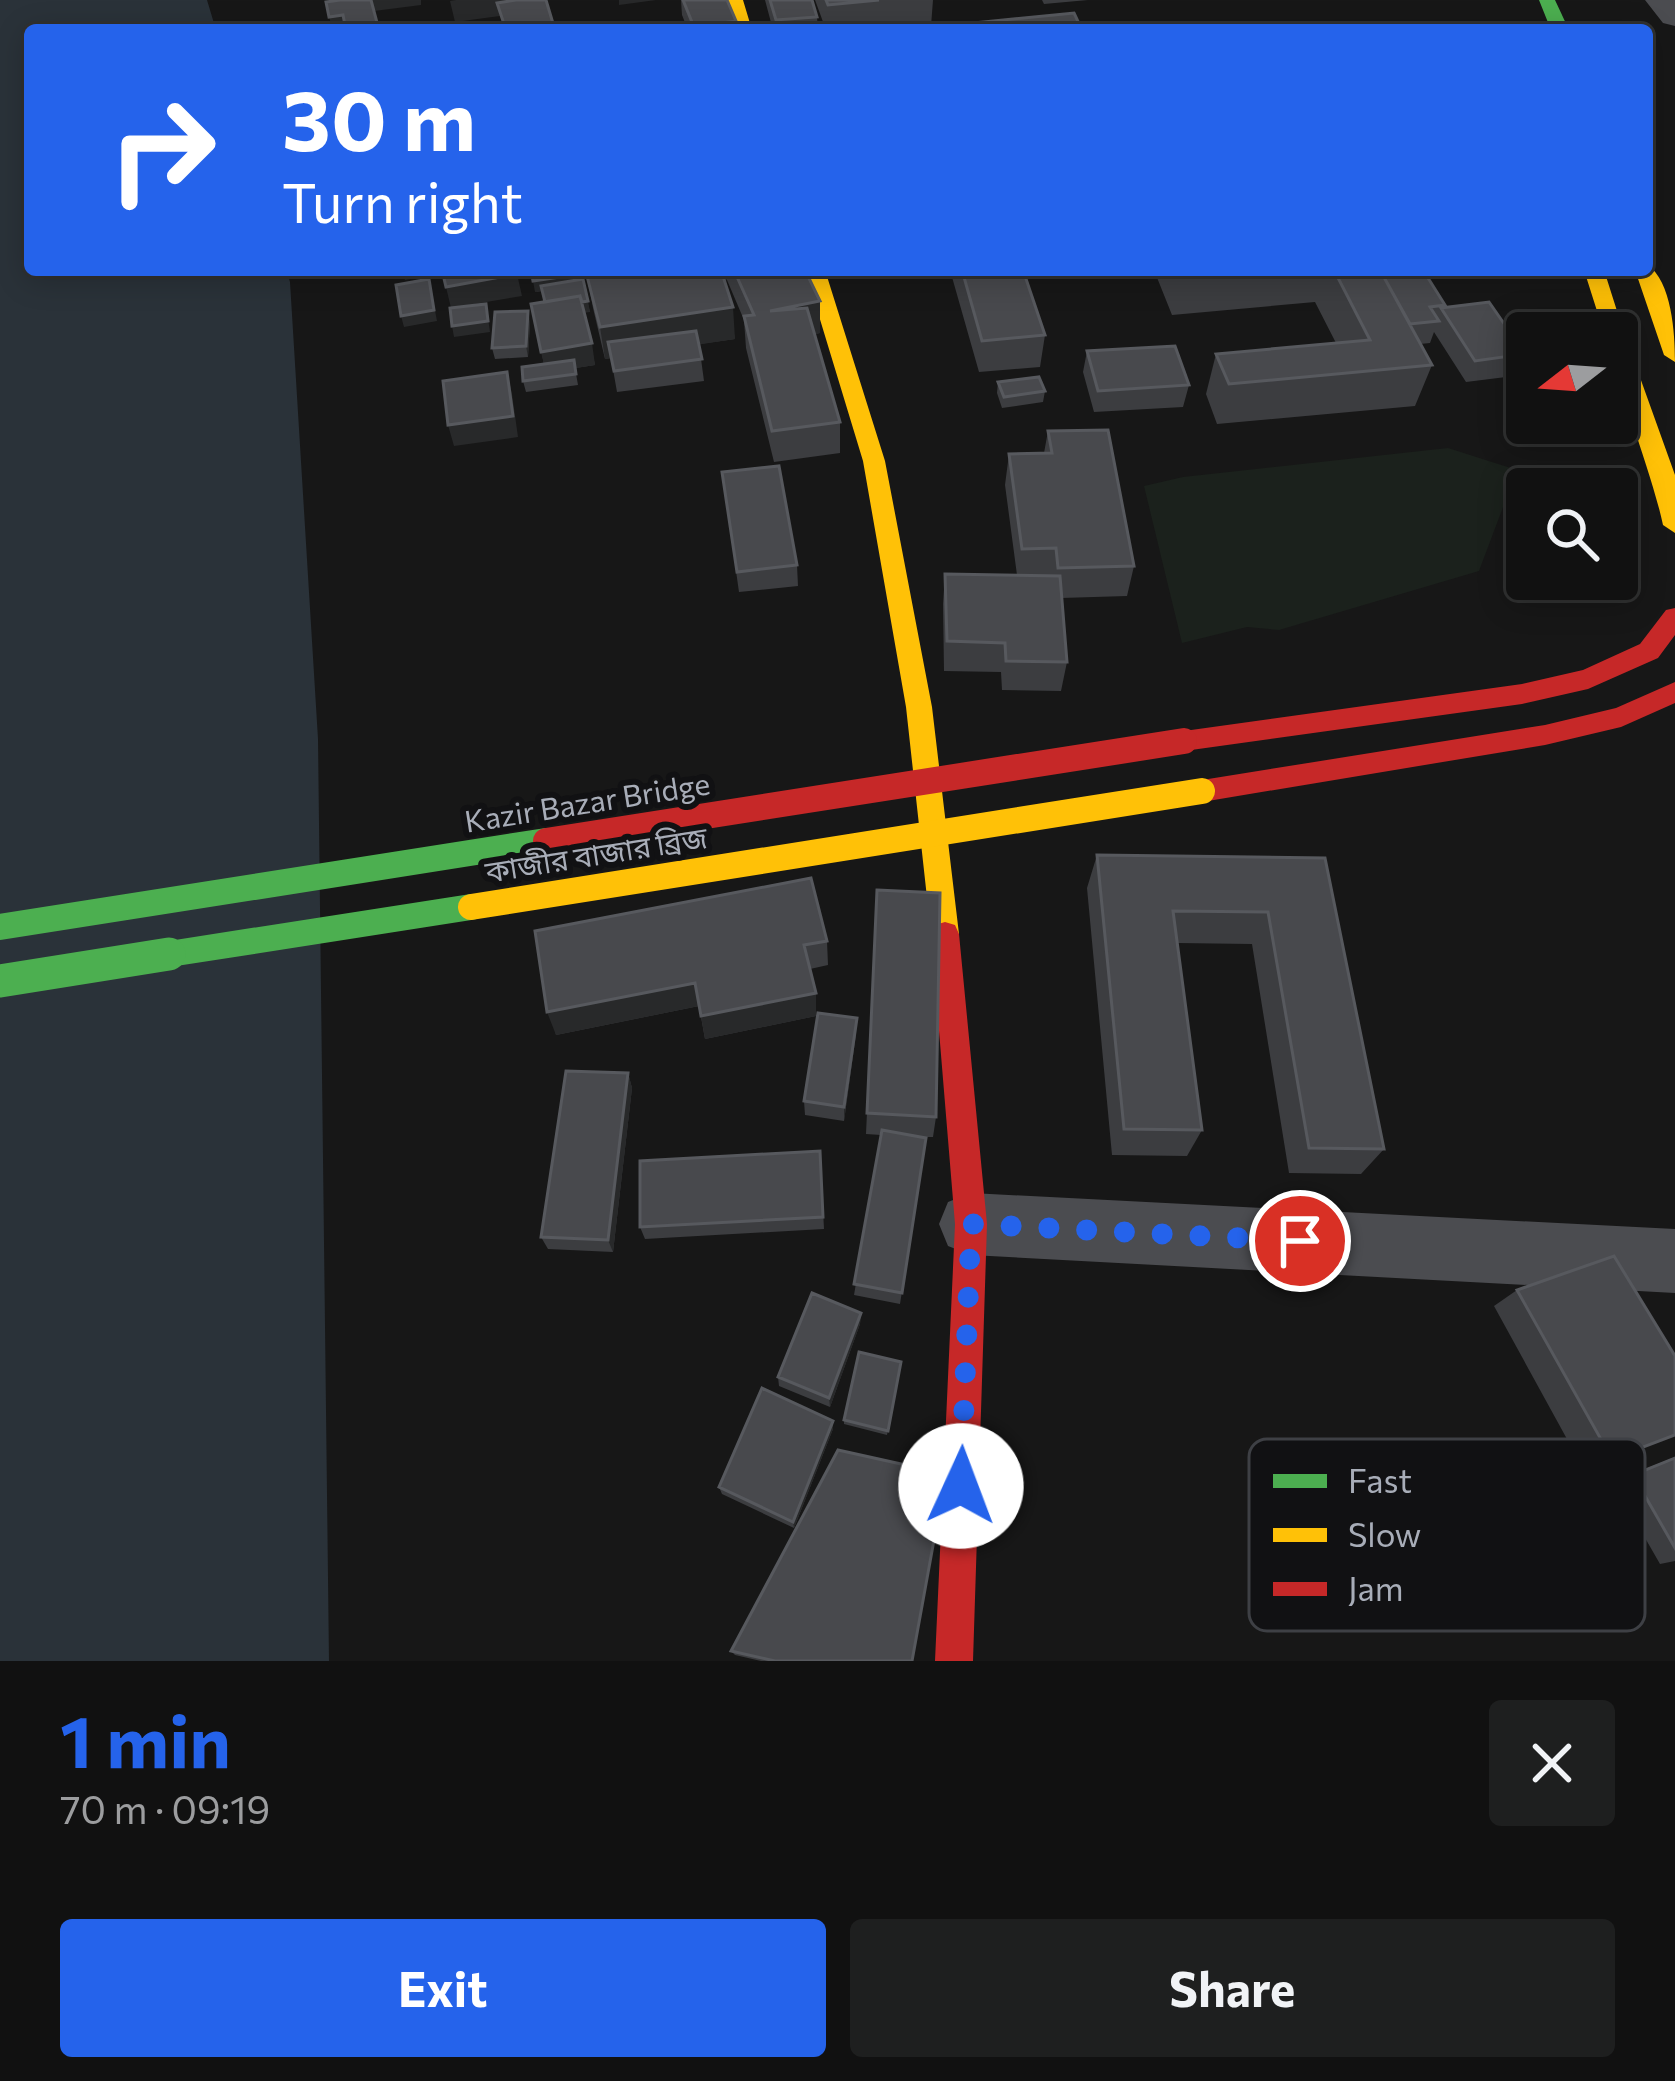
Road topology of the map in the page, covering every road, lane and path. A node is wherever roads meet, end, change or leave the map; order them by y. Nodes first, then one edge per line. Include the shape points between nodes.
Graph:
1 (1662, 0) edge
2 (1675, 16) edge
3 (817, 276) edge
4 (1596, 276) edge
5 (1647, 276) edge
6 (1607, 312) edge
7 (1675, 355) edge
8 (1638, 386) edge
9 (1661, 431) edge
10 (1675, 525) edge
11 (1675, 617) edge
12 (1675, 692) edge
13 (0, 927) edge
14 (0, 981) edge
15 (971, 1224) junction
16 (1675, 1261) edge
17 (954, 1661) edge

1 - 2 street
3 - 15 main road via 874,460 920,707
4 - 6 main road
5 - 7 main road
8 - 9 main road
9 - 10 main road
11 - 13 main road, Kazir Bazar Bridge, bridge via 1649,650 1588,680 1522,694
12 - 14 main road, কাজীর বাজার ব্রিজ, bridge via 1621,717 1545,735
15 - 16 street
15 - 17 main road

